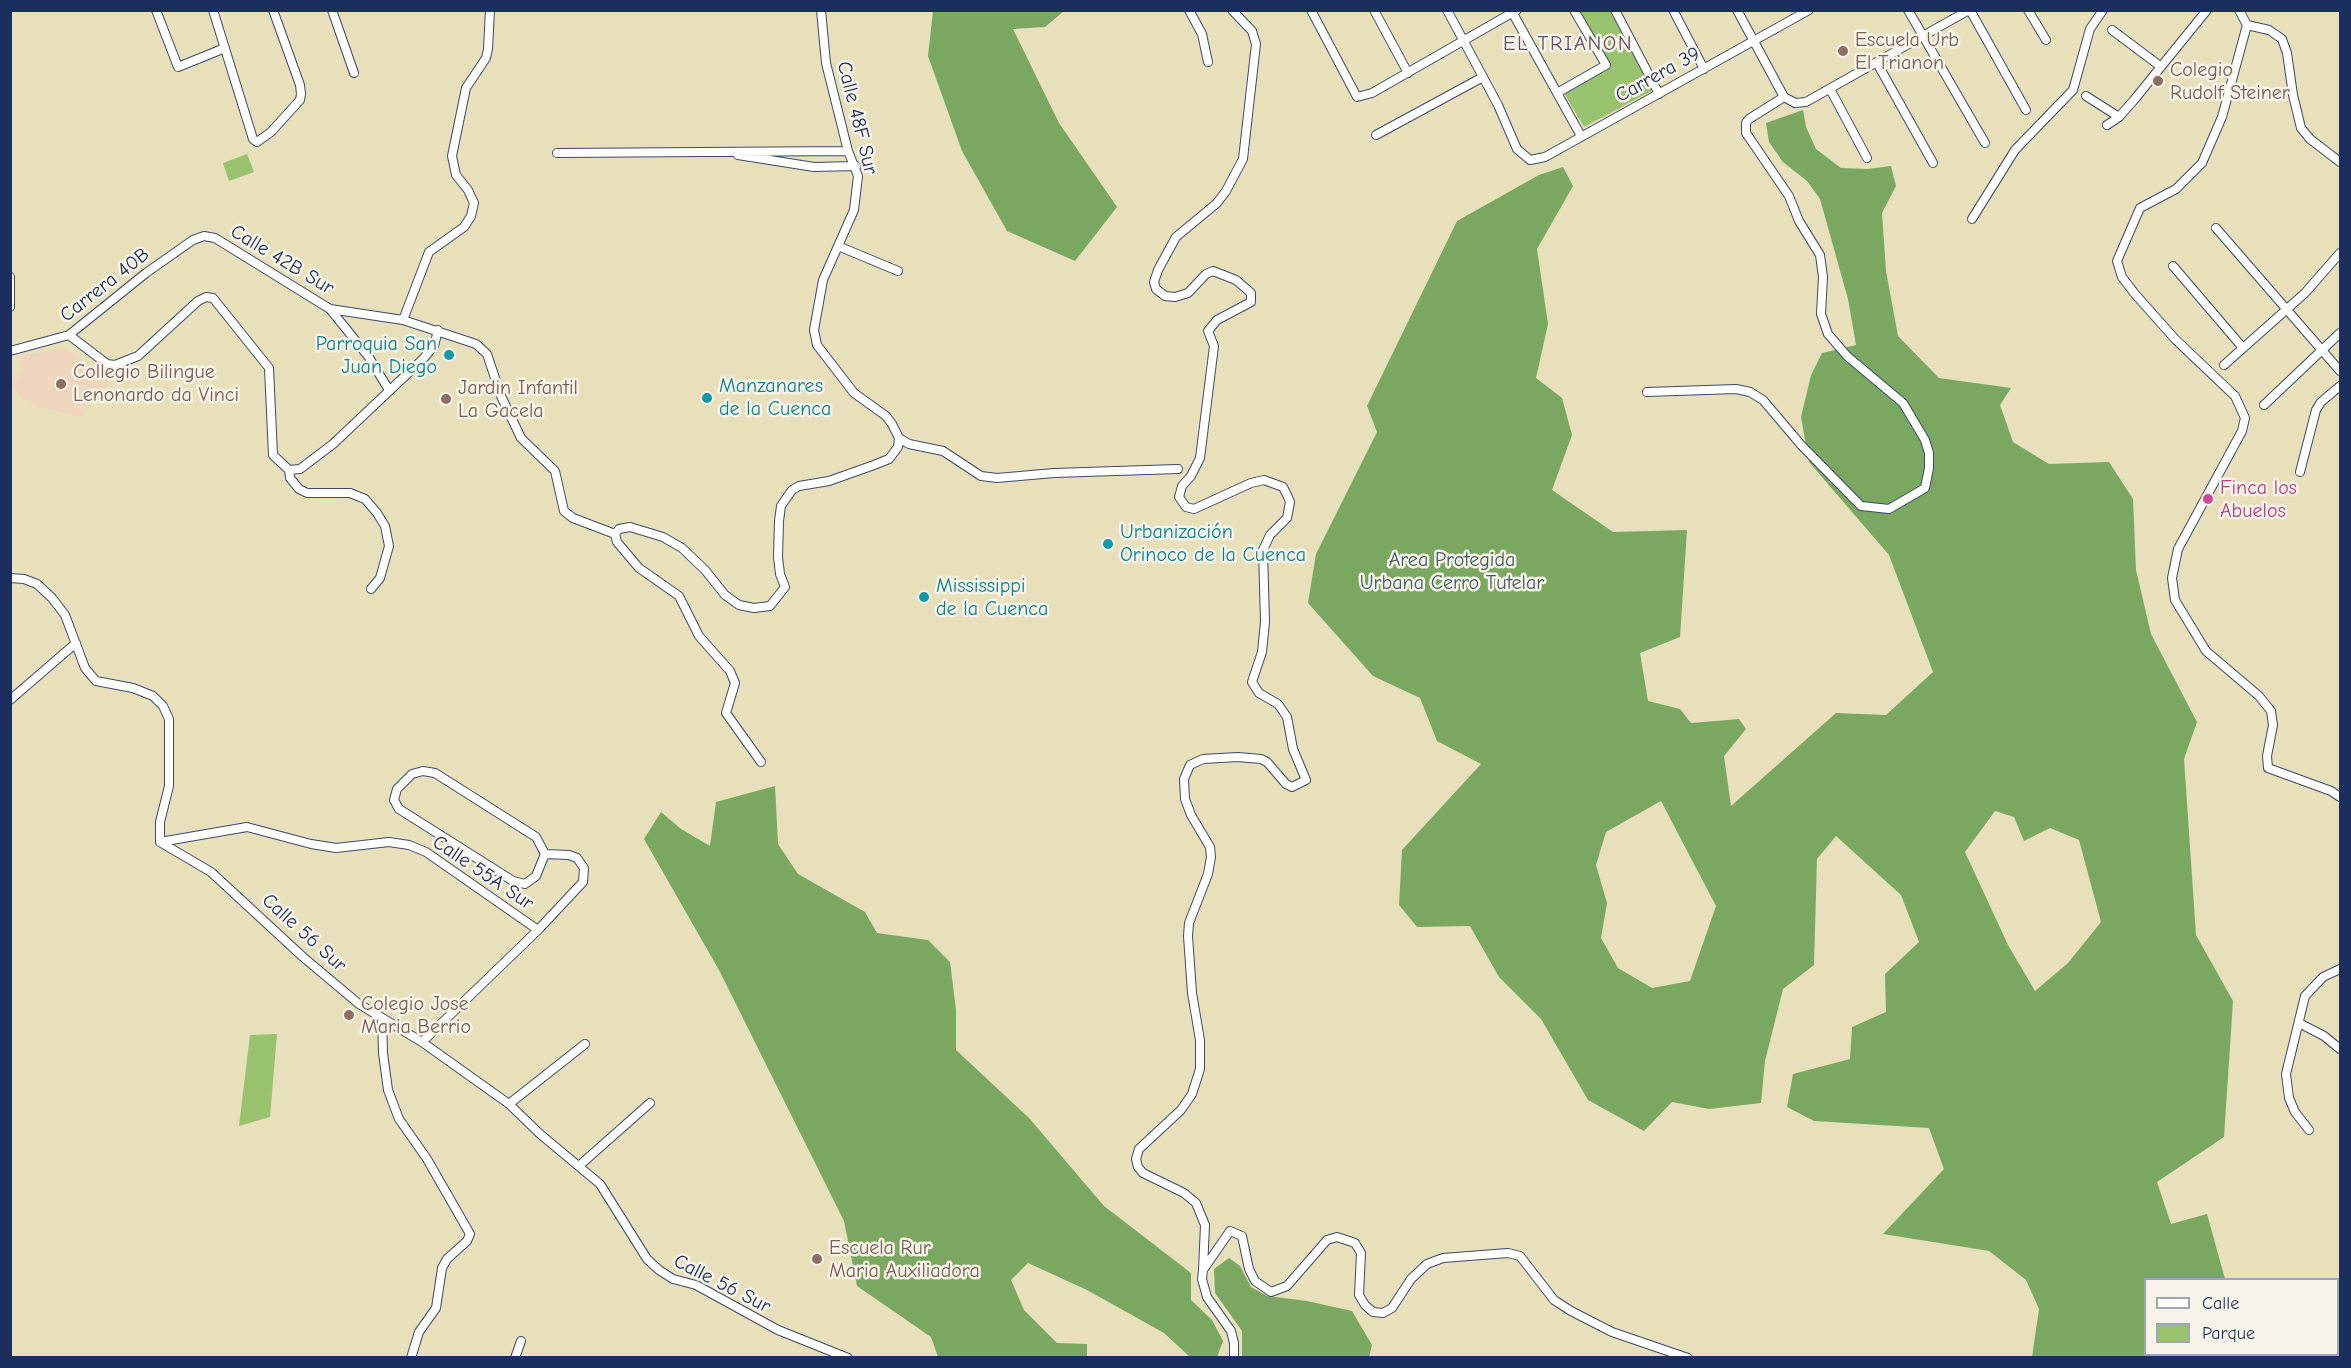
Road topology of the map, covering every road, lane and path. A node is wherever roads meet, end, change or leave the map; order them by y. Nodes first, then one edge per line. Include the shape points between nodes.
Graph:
1 (156, 10) edge
2 (213, 10) edge
3 (273, 10) edge
4 (332, 10) edge
5 (490, 10) edge
6 (821, 10) edge
7 (1189, 10) edge
8 (1232, 10) edge
9 (1311, 10) edge
10 (1374, 10) edge
11 (1447, 10) edge
12 (1574, 10) edge
13 (1615, 10) edge
14 (1672, 10) edge
15 (1737, 10) edge
16 (1908, 10) edge
17 (1970, 10) edge
18 (2028, 10) edge
19 (2103, 10) edge
20 (2207, 10) edge
21 (2239, 10) edge
22 (1514, 11) edge
23 (1806, 11) edge
24 (2247, 25) junction
25 (2112, 30) dead end
26 (1923, 36) junction
27 (2046, 40) dead end
28 (1754, 41) junction
29 (1464, 43) junction
30 (225, 48) junction
31 (1208, 62) dead end
32 (1876, 63) junction
33 (2160, 66) junction
34 (1704, 69) junction
35 (1408, 73) junction
36 (354, 74) dead end
37 (1483, 77) junction
38 (1830, 89) junction
39 (1557, 93) junction
40 (1659, 94) junction
41 (1784, 96) junction
42 (2086, 96) dead end
43 (2026, 110) dead end
44 (2119, 117) junction
45 (2107, 125) dead end
46 (1376, 135) dead end
47 (1581, 135) junction
48 (1984, 143) dead end
49 (718, 151) junction
50 (848, 151) junction
51 (557, 153) dead end
52 (1867, 158) dead end
53 (2340, 162) edge
54 (1933, 163) dead end
55 (856, 166) junction
56 (1972, 219) dead end
57 (2217, 228) dead end
58 (214, 238) joint
59 (838, 246) junction
60 (2340, 254) edge
61 (2173, 266) dead end
62 (898, 271) dead end
63 (10, 277) edge
64 (10, 307) edge
65 (330, 309) junction
66 (2285, 310) junction
67 (403, 320) junction
68 (438, 330) junction
69 (2340, 333) edge
70 (69, 335) junction
71 (2243, 348) junction
72 (2322, 350) junction
73 (10, 351) edge
74 (2224, 365) dead end
75 (2340, 371) edge
76 (2340, 386) edge
77 (389, 390) junction
78 (1647, 393) dead end
79 (2264, 405) dead end
80 (899, 438) junction
81 (1178, 469) dead end
82 (289, 470) junction
83 (2300, 472) dead end
84 (615, 534) junction
85 (10, 578) edge
86 (371, 589) dead end
87 (75, 643) junction
88 (10, 700) edge
89 (761, 762) dead end
90 (2340, 797) edge
91 (160, 842) junction
92 (545, 854) junction
93 (538, 930) junction
94 (2340, 969) edge
95 (382, 1018) junction
96 (2299, 1023) junction
97 (422, 1042) junction
98 (585, 1044) dead end
99 (2340, 1049) edge
100 (650, 1103) dead end
101 (509, 1104) junction
102 (2309, 1130) dead end
103 (580, 1165) junction
104 (1203, 1270) junction
105 (521, 1341) dead end
106 (1689, 1357) edge
107 (411, 1358) edge
108 (515, 1358) edge
109 (848, 1358) edge
110 (1234, 1358) edge

1 - 30 street via 178,67
2 - 30 street
3 - 30 street via 301,94 300,100 262,141 253,139
4 - 36 street
5 - 67 street via 486,58 466,88 452,156 456,175 474,203 471,216 464,227 429,252
6 - 50 street, Calle 48F Sur via 823,48
7 - 31 street via 1202,34
8 - 104 street via 1252,31 1256,44 1243,159 1226,191 1176,237 1154,282 1165,296 1175,297 1188,293 1213,271 1236,280 1251,293 1251,302 1217,320 1208,331 1214,346 1200,458 1179,497 1185,507 1194,509 1264,480 1283,487 1288,497 1287,518 1270,535 1263,550 1265,622 1262,651 1252,682 1287,717 1293,749 1306,780 1296,786 1286,784 1261,759 1203,759 1190,765 1184,779 1191,815 1210,847 1210,863 1188,936 1200,1069 1192,1094 1181,1110 1139,1149 1136,1159 1143,1173 1196,1203 1205,1225
9 - 35 street via 1358,98
10 - 35 street
11 - 29 street
12 - 39 street via 1606,65
13 - 40 street
14 - 34 street
15 - 28 street
16 - 26 street
17 - 26 street
17 - 43 street
18 - 27 street
19 - 56 street via 2090,29 2073,90 2015,150
20 - 33 street
21 - 24 street
22 - 29 street
22 - 39 street
23 - 28 street, Carrera 39
24 - 53 street via 2269,30 2282,39 2301,128
24 - 90 street via 2222,117 2202,163 2176,189 2140,208 2117,261 2122,277 2135,294 2235,396 2246,418 2178,549 2172,578 2175,600 2206,651 2271,711 2268,768
25 - 33 street
26 - 32 street
26 - 48 street
28 - 34 street, Carrera 39
28 - 41 street
29 - 35 street
29 - 37 street
32 - 38 street
32 - 54 street
33 - 44 street
34 - 40 street, Carrera 39
37 - 46 street
37 - 47 street, Carrera 39 via 1521,155 1539,159
38 - 41 street via 1801,103
38 - 52 street
39 - 47 street
40 - 47 street, Carrera 39
41 - 78 street via 1745,126 1748,137 1789,196 1820,255 1823,326 1847,356 1903,403 1914,418 1929,453 1925,489 1889,509 1862,506 1763,400 1750,392 1736,389
42 - 44 street
44 - 45 street
49 - 50 street
49 - 51 street
49 - 55 street via 814,167
50 - 55 street, Calle 48F Sur
55 - 59 street, Calle 48F Sur via 854,210
57 - 66 street
58 - 65 street, Calle 42B Sur
58 - 70 street, Carrera 40B via 193,240
59 - 62 street
59 - 80 street, Calle 48F Sur via 815,317 817,345 854,393 886,416
60 - 66 street
61 - 71 street
63 - 64 street
65 - 67 street, Calle 42B Sur
65 - 77 street
66 - 71 street
66 - 72 street
67 - 68 street, Calle 42B Sur
68 - 77 street via 434,346
68 - 84 street, Calle 42B Sur via 476,344 487,354 521,438 555,471 564,511
69 - 72 street
70 - 73 street, Carrera 40B
70 - 82 street via 107,364 115,365 138,356 181,315 206,297 213,298 269,368 273,455
71 - 74 street
72 - 75 street
72 - 79 street
76 - 83 street via 2316,410
77 - 82 street via 333,444 300,469
80 - 81 street via 943,451 981,476 997,478
80 - 84 street via 889,459 792,490 781,506 778,531 780,574 785,587 770,606 739,605 725,596 682,548 663,537 630,527
82 - 86 street via 298,489 307,493 350,493 365,499 377,513 385,526 389,546 380,578
84 - 89 street via 639,568 679,596 699,636 730,671 735,682 726,713
85 - 87 street via 37,584 52,598 65,615
87 - 88 street
87 - 91 street via 85,668 96,681 133,688 153,696 164,706 169,719 169,786 160,822
91 - 93 street, Calle 55A Sur via 247,827 336,848 389,842 409,845 426,852
91 - 95 street, Calle 56 Sur via 211,872 303,957
92 - 92 street via 536,837 435,773 412,774 395,792 399,809 517,883 529,882 536,876
92 - 93 street via 573,855 584,872 583,882
93 - 97 street
94 - 96 street via 2311,987
95 - 97 street, Calle 56 Sur
95 - 107 street via 388,1090 399,1119 470,1234 442,1268 436,1308 419,1332
96 - 99 street
96 - 102 street via 2286,1086 2295,1112
97 - 101 street, Calle 56 Sur
98 - 101 street
100 - 103 street
101 - 103 street, Calle 56 Sur
103 - 109 street, Calle 56 Sur via 600,1184 647,1259 665,1274 696,1285 752,1318
104 - 106 street via 1224,1236 1230,1231 1237,1232 1242,1236 1255,1281 1271,1292 1287,1286 1327,1240 1346,1239 1361,1253 1359,1295 1373,1312 1383,1313 1392,1308 1411,1279 1427,1264 1443,1258 1508,1253 1520,1256 1554,1299 1571,1311 1612,1332
104 - 110 street via 1202,1287 1231,1331
105 - 108 street

